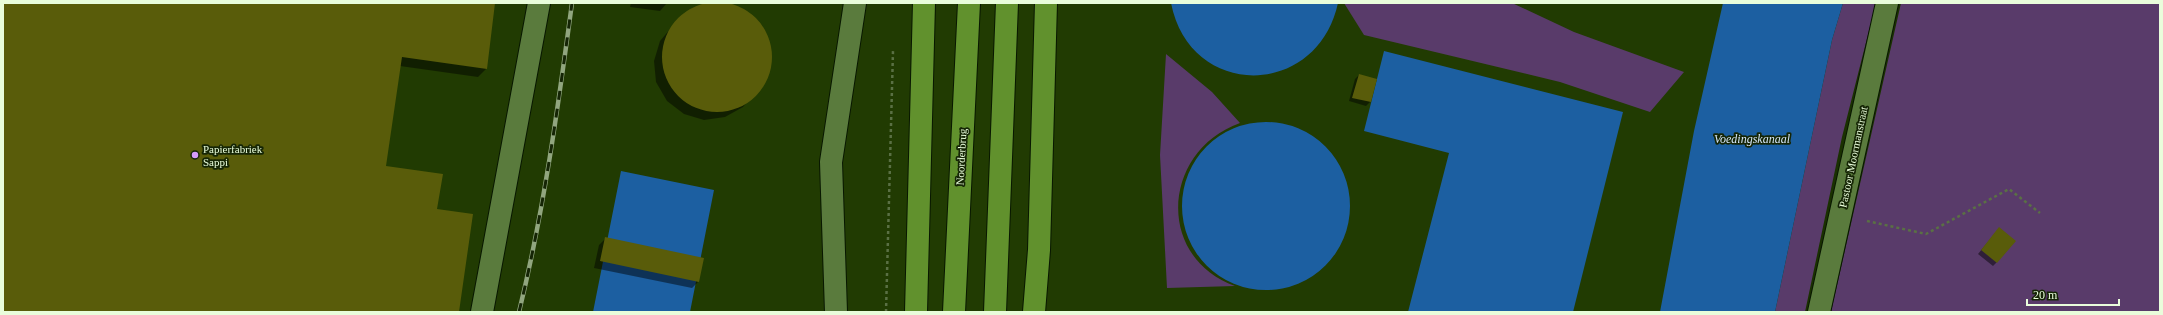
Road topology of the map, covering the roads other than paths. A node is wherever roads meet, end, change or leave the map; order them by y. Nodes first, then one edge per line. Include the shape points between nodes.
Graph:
1 (539, 3) edge
2 (855, 3) edge
3 (924, 3) edge
4 (969, 3) edge
5 (1007, 3) edge
6 (1046, 3) edge
7 (1887, 3) edge
8 (482, 312) edge
9 (836, 312) edge
10 (916, 312) edge
11 (954, 312) edge
12 (995, 312) edge
13 (1034, 312) edge
14 (1819, 312) edge

1 - 8 street
2 - 9 street via 831,162
3 - 10 main road
4 - 11 main road, Noorderbrug
5 - 12 main road
6 - 13 main road via 1039,250
7 - 14 street, Pastoor Moormanstraat

